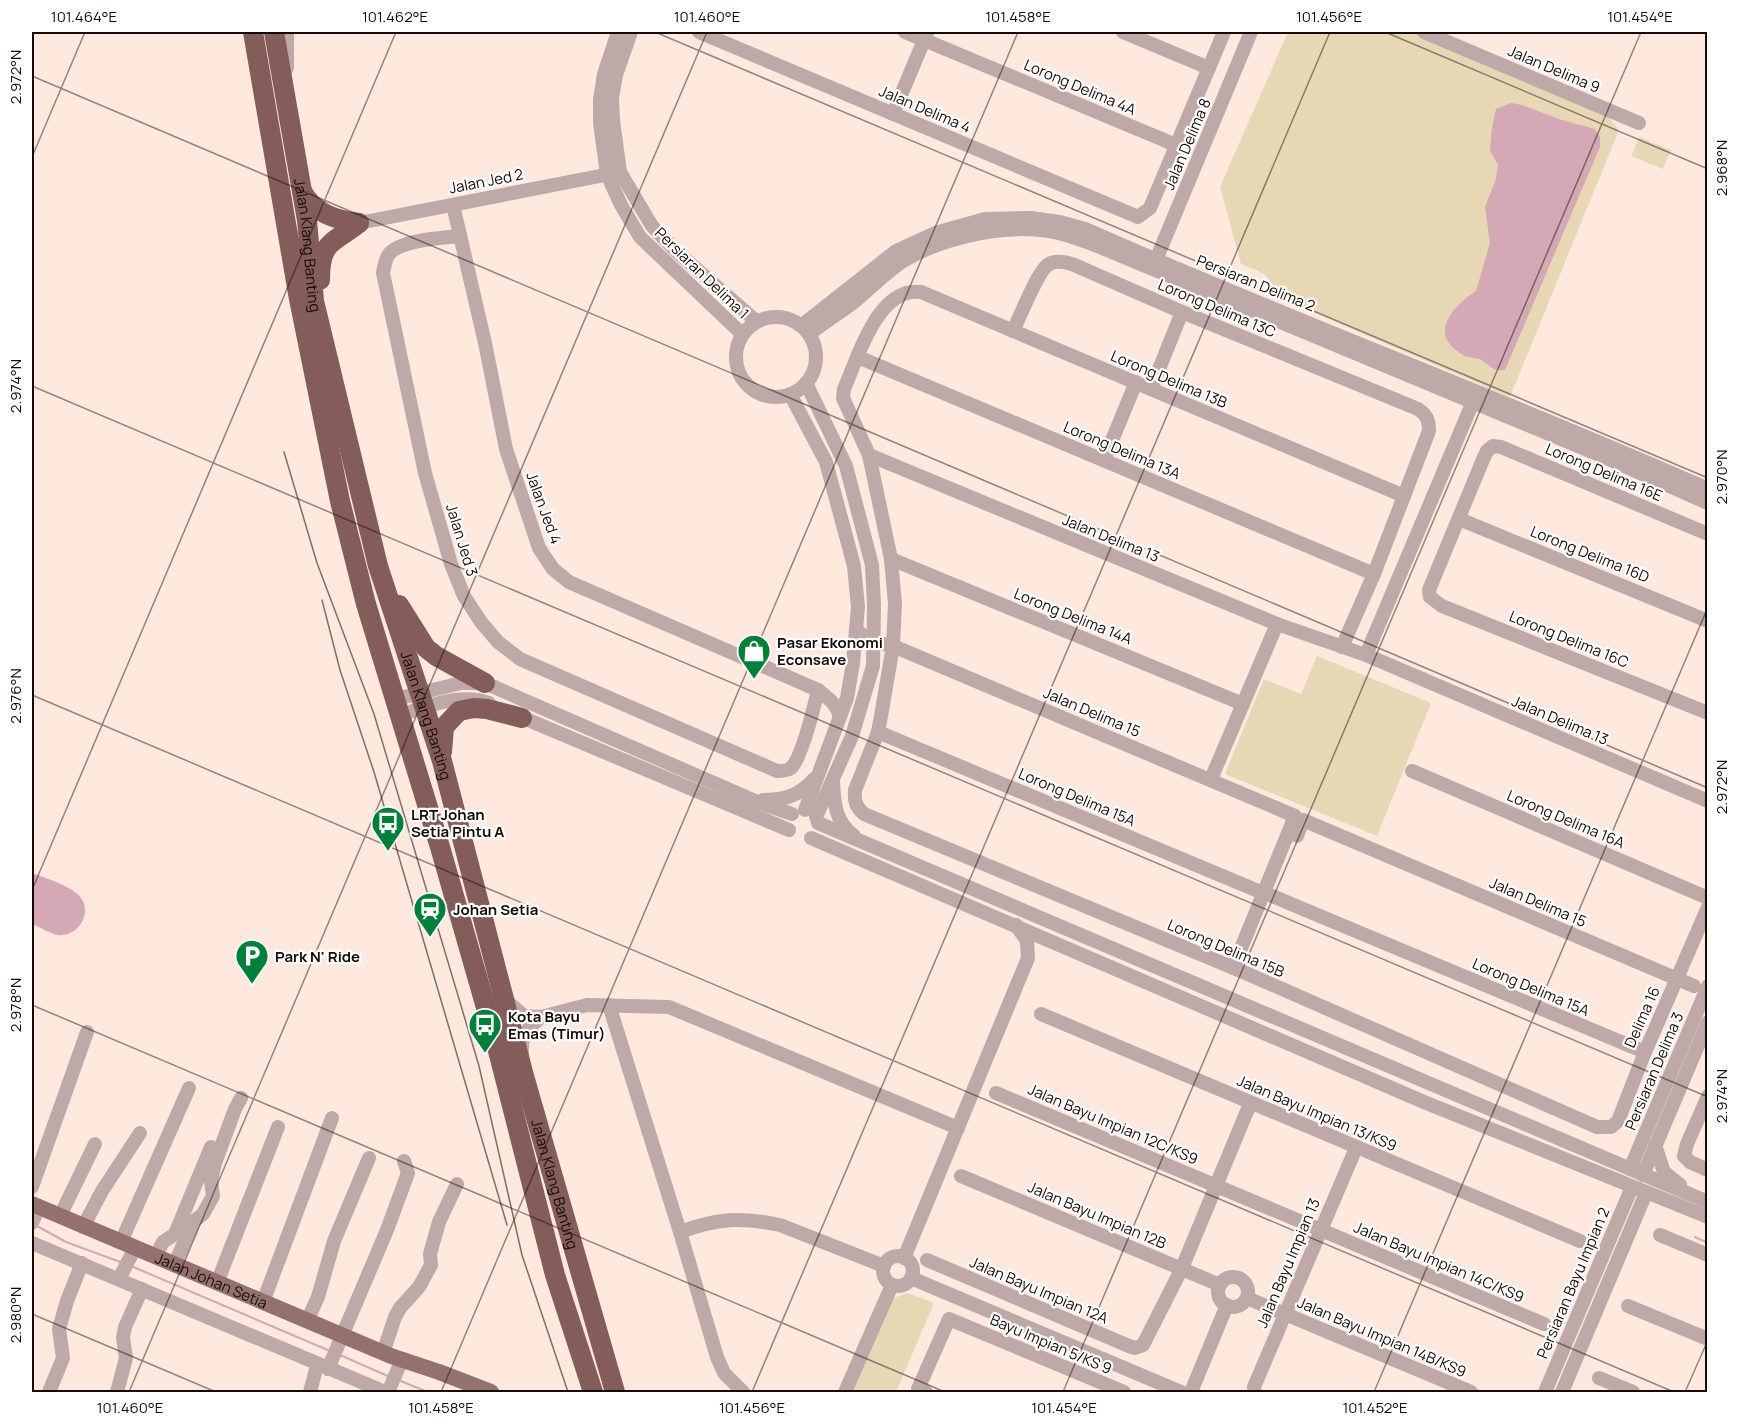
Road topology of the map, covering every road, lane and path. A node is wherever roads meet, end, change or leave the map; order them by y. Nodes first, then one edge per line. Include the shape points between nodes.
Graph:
1 (253, 32) edge
2 (274, 32) edge
3 (287, 32) edge
4 (618, 32) edge
5 (631, 32) edge
6 (699, 32) edge
7 (905, 32) edge
8 (1123, 32) edge
9 (1224, 32) edge
10 (1251, 32) edge
11 (1424, 32) edge
12 (926, 36) edge
13 (1209, 68) junction
14 (286, 100) junction
15 (893, 114) junction
16 (1639, 123) dead end
17 (1176, 145) junction
18 (614, 173) junction
19 (302, 191) junction
20 (453, 204) junction
21 (359, 223) junction
22 (460, 236) junction
23 (1154, 265) junction
24 (314, 301) junction
25 (1182, 312) junction
26 (756, 321) junction
27 (805, 330) junction
28 (1013, 330) junction
29 (742, 334) junction
30 (858, 357) junction
31 (1136, 382) junction
32 (806, 383) junction
33 (1151, 389) junction
34 (1478, 390) junction
35 (790, 394) junction
36 (1472, 404) junction
37 (869, 455) junction
38 (1104, 460) junction
39 (1707, 489) edge
40 (1404, 496) junction
41 (1707, 503) edge
42 (1460, 519) junction
43 (1707, 534) edge
44 (891, 559) junction
45 (378, 566) junction
46 (1374, 574) junction
47 (1707, 621) edge
48 (1277, 624) junction
49 (856, 629) junction
50 (874, 642) junction
51 (893, 646) junction
52 (1342, 647) junction
53 (853, 653) junction
54 (1366, 655) junction
55 (850, 681) junction
56 (486, 684) junction
57 (818, 690) junction
58 (422, 701) junction
59 (1243, 704) junction
60 (398, 707) junction
61 (1707, 713) edge
62 (840, 717) junction
63 (522, 718) junction
64 (878, 732) junction
65 (442, 761) junction
66 (1412, 771) dead end
67 (818, 776) junction
68 (833, 778) junction
69 (1211, 779) junction
70 (755, 801) junction
71 (1707, 801) edge
72 (808, 816) junction
73 (1299, 818) junction
74 (789, 830) junction
75 (812, 837) junction
76 (863, 842) junction
77 (1267, 895) junction
78 (1707, 898) edge
79 (1707, 907) edge
80 (1016, 925) junction
81 (1054, 942) junction
82 (1028, 958) junction
83 (1237, 970) junction
84 (1677, 979) junction
85 (1707, 979) edge
86 (500, 983) junction
87 (1701, 986) edge
88 (609, 1005) junction
89 (1041, 1014) dead end
90 (541, 1017) junction
91 (1707, 1022) edge
92 (87, 1032) dead end
93 (1645, 1052) junction
94 (524, 1076) junction
95 (189, 1088) dead end
96 (996, 1093) dead end
97 (1707, 1096) edge
98 (242, 1098) dead end
99 (1256, 1105) junction
100 (332, 1118) dead end
101 (278, 1127) dead end
102 (1597, 1127) joint
103 (958, 1128) junction
104 (140, 1133) dead end
105 (216, 1134) dead end
106 (1649, 1143) junction
107 (95, 1144) dead end
108 (1356, 1148) junction
109 (1598, 1156) junction
110 (369, 1158) dead end
111 (404, 1161) dead end
112 (1707, 1170) edge
113 (1636, 1172) junction
114 (961, 1176) dead end
115 (1610, 1178) junction
116 (457, 1184) dead end
117 (1217, 1185) junction
118 (32, 1187) edge
119 (1632, 1187) junction
120 (1646, 1193) junction
121 (1699, 1204) edge
122 (1624, 1205) junction
123 (34, 1213) edge
124 (60, 1216) junction
125 (1707, 1218) edge
126 (83, 1227) junction
127 (1631, 1229) junction
128 (1320, 1230) junction
129 (680, 1233) junction
130 (1660, 1235) dead end
131 (1580, 1241) dead end
132 (32, 1244) edge
133 (129, 1248) junction
134 (1707, 1255) edge
135 (155, 1257) junction
136 (904, 1258) junction
137 (927, 1260) dead end
138 (82, 1263) junction
139 (174, 1265) junction
140 (885, 1266) junction
141 (1182, 1269) junction
142 (121, 1276) junction
143 (220, 1276) junction
144 (911, 1278) junction
145 (892, 1285) junction
146 (1220, 1285) junction
147 (142, 1289) junction
148 (589, 1298) junction
149 (958, 1298) junction
150 (1246, 1298) junction
151 (263, 1302) junction
152 (1227, 1305) junction
153 (1628, 1306) dead end
154 (1284, 1314) junction
155 (949, 1319) junction
156 (307, 1321) junction
157 (1544, 1324) dead end
158 (1707, 1339) edge
159 (340, 1342) junction
160 (326, 1366) junction
161 (392, 1373) edge
162 (1599, 1378) dead end
163 (590, 1388) edge
164 (921, 1388) edge
165 (49, 1392) edge
166 (117, 1392) edge
167 (310, 1392) edge
168 (461, 1392) edge
169 (491, 1392) edge
170 (615, 1392) edge
171 (624, 1392) edge
172 (743, 1392) edge
173 (845, 1392) edge
174 (1124, 1392) edge
175 (1181, 1392) edge
176 (1191, 1392) edge
177 (1255, 1392) edge
178 (1471, 1392) edge
179 (1545, 1392) edge
180 (1562, 1392) edge
181 (1633, 1392) edge

1 - 60 highway, Jalan Klang Banting via 299,299 340,501
2 - 14 highway, Jalan Klang Banting
3 - 14 street
4 - 18 street, Persiaran Delima 1 via 600,99 600,123
5 - 18 street, Persiaran Delima 1 via 612,98
6 - 15 street, Jalan Delima 4
7 - 12 street, Lorong Delima 4A
8 - 13 street
9 - 13 street
10 - 23 street, Jalan Delima 8
11 - 16 street, Jalan Delima 9
12 - 15 street
12 - 17 street, Lorong Delima 4A
13 - 17 street
14 - 19 highway, Jalan Klang Banting
15 - 17 street, Jalan Delima 4 via 1138,218 1150,208
18 - 20 street, Jalan Jed 2
18 - 26 street, Persiaran Delima 1 via 652,226
18 - 29 street, Persiaran Delima 1 via 621,205 640,237
19 - 21 highway via 309,202 327,214
19 - 24 highway, Jalan Klang Banting
20 - 21 street, Jalan Jed 2
20 - 22 street, Jalan Jed 4
21 - 24 highway via 325,250
22 - 57 street, Jalan Jed 4 via 506,449 538,548 553,569 569,582
22 - 57 street, Jalan Jed 3 via 398,247 390,253 383,273 431,495 456,579 481,622 520,659 777,771 791,768 795,761
23 - 27 street, Persiaran Delima 2 via 1058,233 987,232 939,245 903,262 852,303
23 - 34 street, Persiaran Delima 2
23 - 36 street, Persiaran Delima 2
24 - 45 highway, Jalan Klang Banting
25 - 28 street, Lorong Delima 13C via 1060,262 1047,265 1040,275
25 - 33 street
25 - 40 street, Lorong Delima 13C via 1425,414 1429,431
26 - 27 street via 779,317
26 - 29 street
27 - 32 street via 816,359
28 - 30 street, Lorong Delima 13B via 921,291 904,292 889,302 875,321
28 - 31 street, Lorong Delima 13B
29 - 35 street via 737,344 736,366 748,386 768,396
30 - 37 street via 843,398
30 - 38 street, Lorong Delima 13A
31 - 33 street, Lorong Delima 13B
31 - 38 street
32 - 35 street
32 - 50 street via 846,466 872,565
33 - 40 street, Lorong Delima 13B
34 - 36 street
34 - 39 street, Persiaran Delima 2
35 - 49 street via 826,462 837,498 854,566
36 - 41 street, Persiaran Delima 2
36 - 54 street
37 - 44 street
37 - 48 street, Jalan Delima 13
38 - 46 street, Lorong Delima 13A
40 - 46 street
42 - 43 street, Lorong Delima 16E via 1487,451 1493,446
42 - 47 street, Lorong Delima 16D
42 - 61 street, Lorong Delima 16C via 1430,586 1430,597 1437,604
44 - 51 street
44 - 59 street, Lorong Delima 14A
45 - 56 highway via 426,648
45 - 58 highway, Jalan Klang Banting
46 - 52 street
48 - 52 street, Jalan Delima 13
48 - 59 street
49 - 50 street
49 - 53 street
50 - 51 street, Jalan Delima 15
50 - 53 street
50 - 68 street via 873,666 852,736
51 - 64 street
51 - 69 street, Jalan Delima 15
52 - 54 street, Jalan Delima 13
53 - 55 street
54 - 71 street, Jalan Delima 13
55 - 57 street via 835,689
55 - 62 street
56 - 58 street via 461,683
56 - 70 street
57 - 62 street, Jalan Jed 4 via 832,701
58 - 60 street
58 - 63 street via 483,701
58 - 65 highway, Jalan Klang Banting
59 - 69 street
60 - 163 highway, Jalan Klang Banting via 495,1039 555,1275
62 - 67 street
63 - 65 highway via 487,709 459,711 444,727
63 - 74 street
64 - 77 street, Lorong Delima 15A
64 - 83 street, Lorong Delima 15B via 855,790 856,805 864,814
65 - 86 highway, Jalan Klang Banting
66 - 78 street, Lorong Delima 16A
67 - 70 street via 795,796
67 - 72 street
68 - 72 street
68 - 76 street via 837,815 846,829
69 - 73 street, Jalan Delima 15
70 - 72 street
72 - 74 street via 788,823
72 - 75 street via 817,830
72 - 76 street
73 - 77 street
73 - 84 street, Jalan Delima 15
74 - 75 street via 798,839
75 - 76 street
75 - 80 street
76 - 109 street
77 - 83 street
77 - 93 street, Lorong Delima 15A
79 - 84 street, Delima 16
80 - 81 street
80 - 82 street via 1027,941
81 - 82 street via 1039,947
81 - 115 street
82 - 103 street
83 - 102 street, Lorong Delima 15B
84 - 87 street, Jalan Delima 15
84 - 93 street, Delima 16
85 - 87 street
86 - 90 street via 509,1003 524,1016
86 - 94 highway, Jalan Klang Banting
87 - 106 street, Persiaran Delima 3 via 1697,1011
88 - 90 street via 587,1005
88 - 103 street via 669,1007
88 - 129 street
89 - 99 street, Jalan Bayu Impian 13/KS9
90 - 94 street via 521,1040
91 - 106 street, Persiaran Delima 3
92 - 118 street
93 - 102 street, Delima 16 via 1618,1121 1611,1127
94 - 148 highway, Jalan Klang Banting
95 - 133 street
96 - 117 street, Jalan Bayu Impian 12C/KS9
97 - 112 street via 1684,1156
98 - 139 street via 215,1163 213,1196 194,1221
99 - 108 street, Jalan Bayu Impian 13/KS9
99 - 117 street via 1247,1111
100 - 151 street
101 - 143 street
103 - 136 street
104 - 126 street
105 - 135 street via 176,1234 158,1248
106 - 109 street via 1623,1154
106 - 113 street, Persiaran Delima 3
106 - 121 street via 1664,1172
107 - 124 street
108 - 128 street, Jalan Bayu Impian 13
108 - 131 street, Jalan Bayu Impian 13/KS9
109 - 113 street
110 - 156 street via 334,1241
111 - 159 street via 408,1173
113 - 121 street
114 - 141 street, Jalan Bayu Impian 12B
115 - 119 street
115 - 122 street via 1622,1193
116 - 161 street via 440,1222 430,1254 431,1265 395,1317
117 - 128 street, Jalan Bayu Impian 12C/KS9
117 - 141 street
119 - 120 street
119 - 122 street, Persiaran Bayu Impian 2
120 - 121 street
120 - 127 street
121 - 125 street
121 - 127 street via 1657,1205
122 - 179 street, Persiaran Bayu Impian 2
123 - 124 main road, Jalan Johan Setia
124 - 126 main road, Jalan Johan Setia
126 - 133 main road, Jalan Johan Setia
127 - 180 street
128 - 154 street, Jalan Bayu Impian 13
128 - 157 street, Jalan Bayu Impian 14C/KS9
129 - 140 street via 720,1219 764,1222
129 - 172 street via 717,1357 724,1373
130 - 134 street
132 - 138 street
133 - 135 main road, Jalan Johan Setia
133 - 142 street
135 - 139 main road, Jalan Johan Setia
136 - 140 street via 891,1259
136 - 144 street via 913,1269
137 - 141 street, Jalan Bayu Impian 12A via 1139,1347 1146,1342
138 - 142 street
138 - 165 street via 66,1301 59,1329 63,1358
139 - 143 main road, Jalan Johan Setia
140 - 145 street via 885,1279
141 - 146 street, Jalan Bayu Impian 12B
142 - 147 street
143 - 151 main road, Jalan Johan Setia
144 - 145 street via 905,1284
144 - 149 street
145 - 173 street
146 - 150 street via 1229,1278 1240,1279 1247,1287
146 - 152 street via 1219,1296
147 - 160 street
147 - 166 street via 125,1327 126,1358
148 - 170 highway, Jalan Klang Banting
148 - 171 highway
149 - 155 street
149 - 175 street
150 - 152 street via 1240,1305
150 - 154 street, Jalan Bayu Impian 14B/KS9
151 - 156 main road, Jalan Johan Setia
152 - 176 street
153 - 158 street
154 - 177 street, Jalan Bayu Impian 13
154 - 178 street, Jalan Bayu Impian 14B/KS9
155 - 164 street
155 - 174 street, Bayu Impian 5/KS 9
156 - 159 main road, Jalan Johan Setia
159 - 160 street
159 - 161 main road, Jalan Johan Setia
160 - 161 street
160 - 167 street
161 - 168 main road
161 - 169 main road via 439,1372
162 - 181 street

